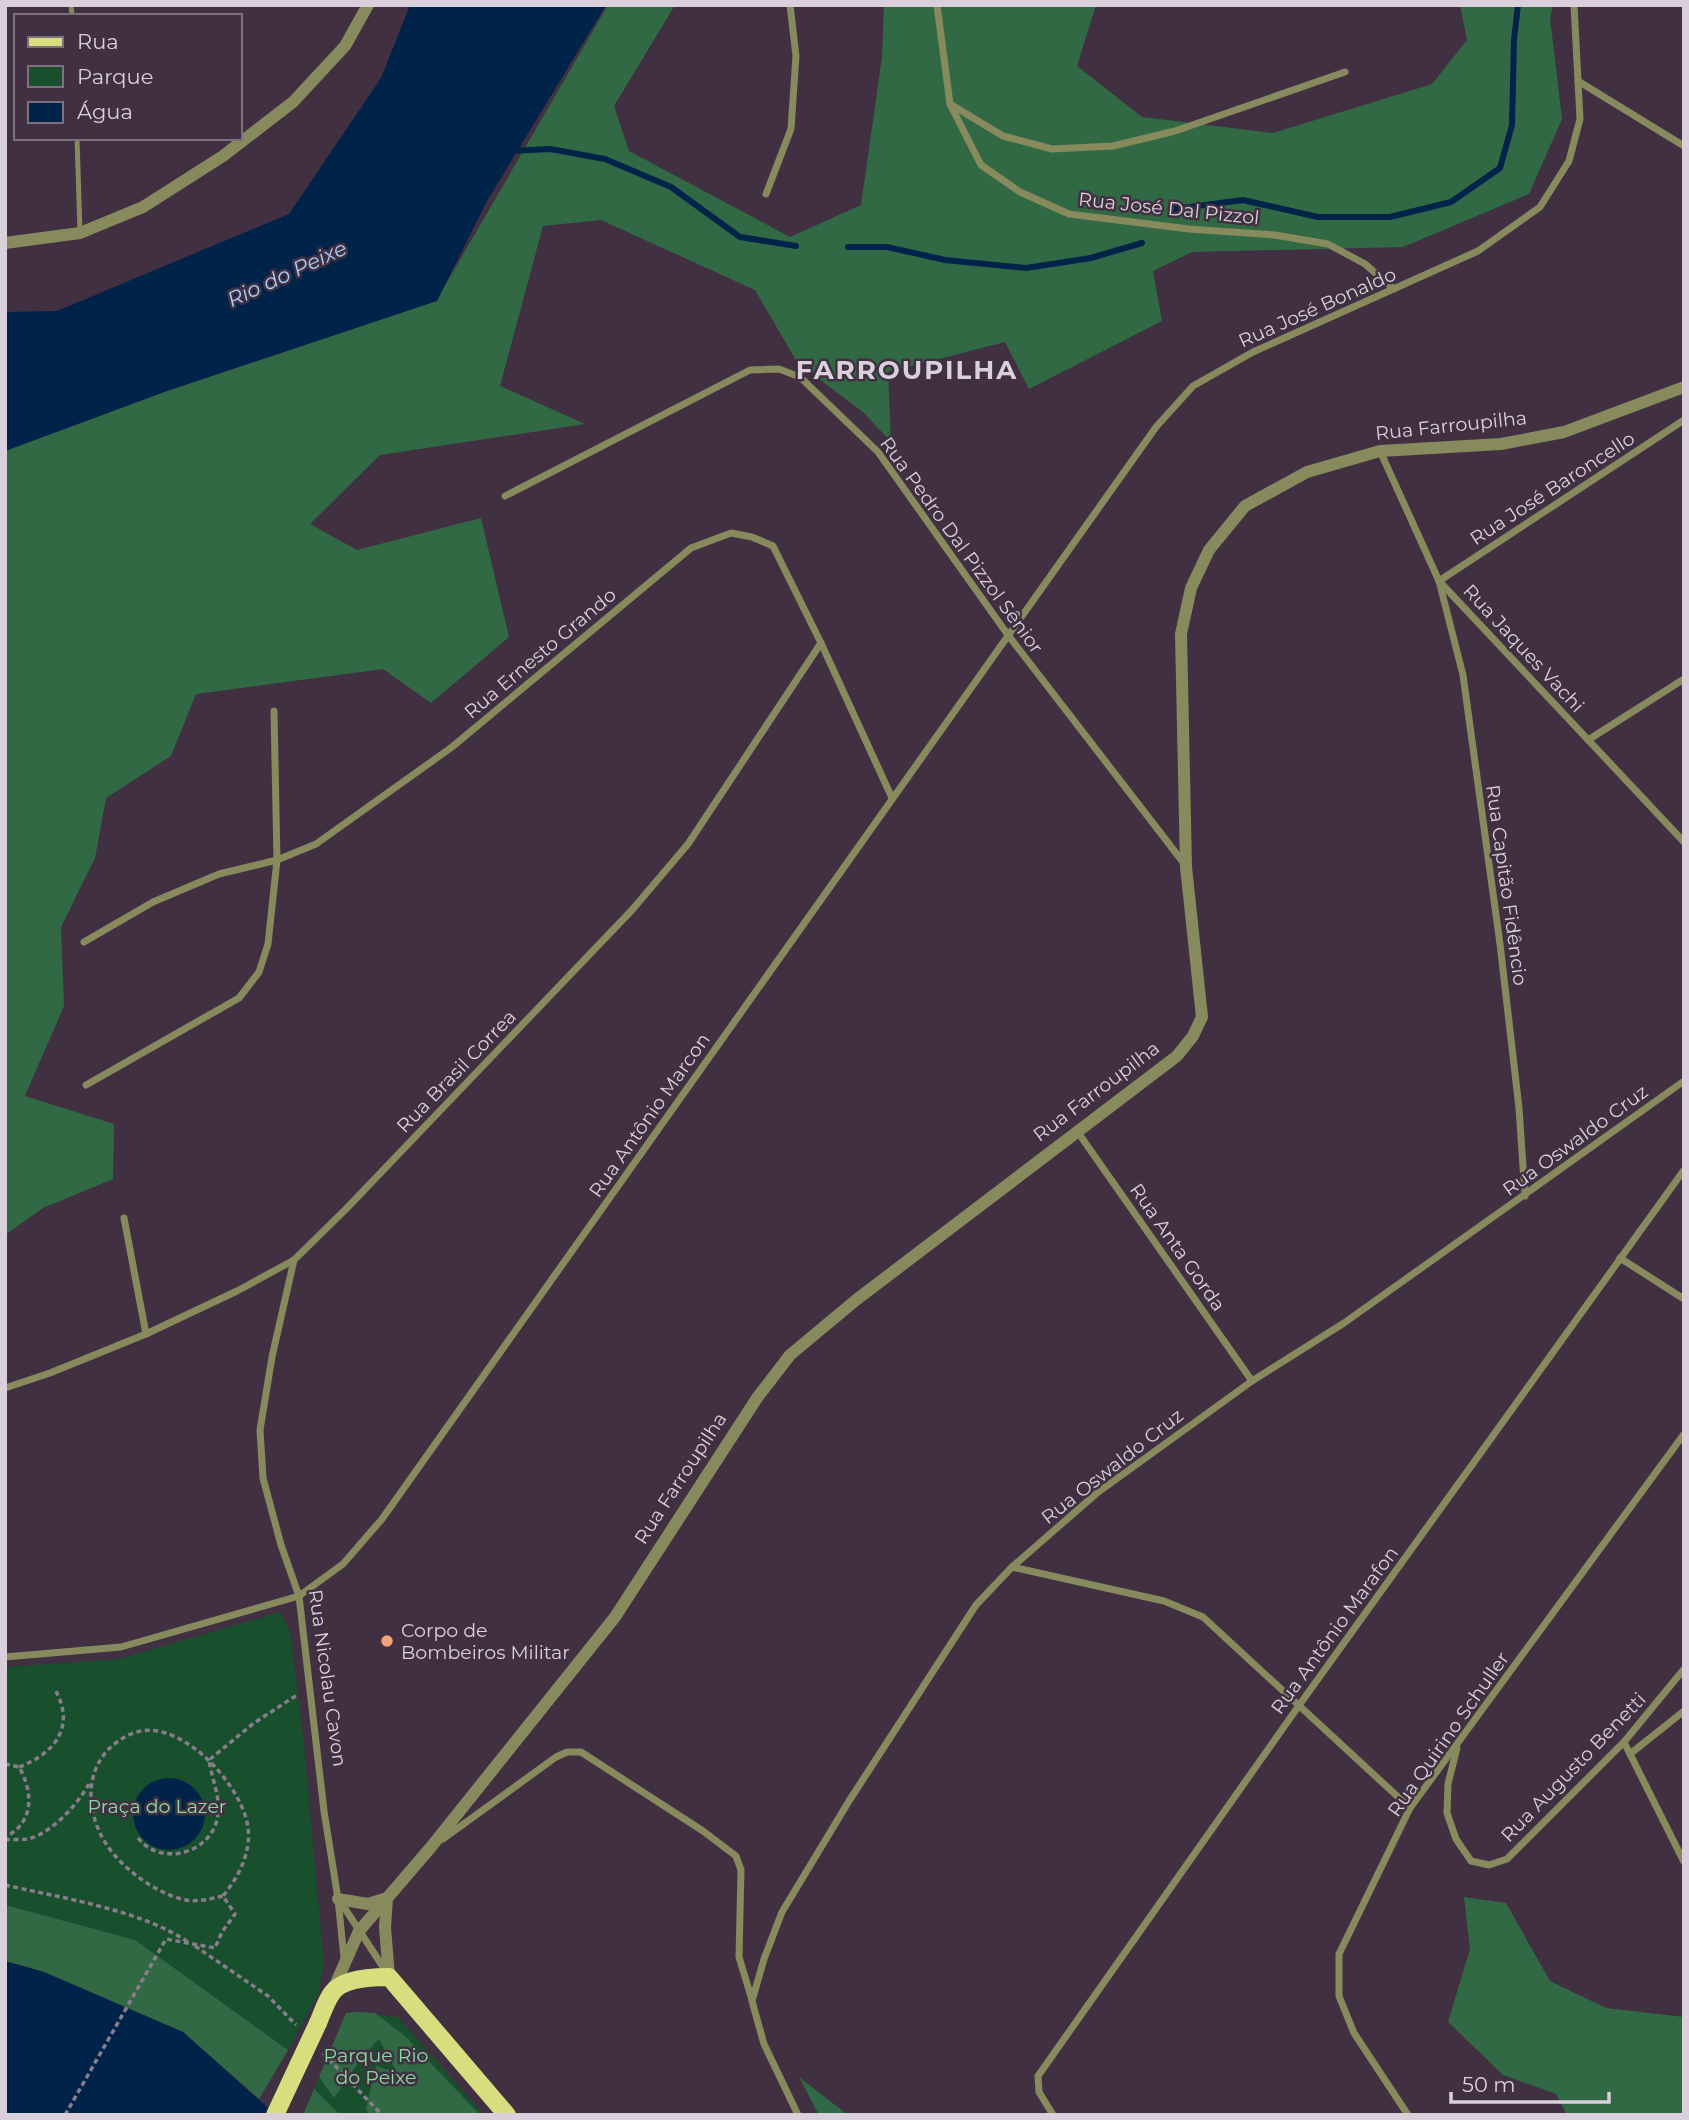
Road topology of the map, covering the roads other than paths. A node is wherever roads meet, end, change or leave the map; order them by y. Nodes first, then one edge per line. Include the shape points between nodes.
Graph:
1 (368, 5) edge
2 (790, 5) edge
3 (937, 5) edge
4 (1574, 5) edge
5 (1345, 72) dead end
6 (1578, 81) junction
7 (950, 104) junction
8 (77, 140) edge
9 (1684, 146) edge
10 (766, 194) dead end
11 (80, 233) junction
12 (5, 243) edge
13 (1394, 289) junction
14 (1684, 387) edge
15 (1684, 420) edge
16 (1380, 451) junction
17 (505, 496) dead end
18 (1438, 581) junction
19 (1008, 635) junction
20 (821, 643) junction
21 (1684, 679) edge
22 (274, 711) dead end
23 (1588, 740) junction
24 (892, 798) junction
25 (1684, 842) edge
26 (277, 860) junction
27 (1186, 867) junction
28 (84, 942) dead end
29 (1684, 1081) edge
30 (86, 1085) dead end
31 (1077, 1131) junction
32 (1684, 1170) edge
33 (1525, 1196) junction
34 (124, 1218) dead end
35 (1620, 1258) junction
36 (294, 1260) junction
37 (1684, 1300) edge
38 (146, 1334) junction
39 (1252, 1381) junction
40 (5, 1388) edge
41 (1684, 1434) edge
42 (1012, 1566) junction
43 (299, 1596) junction
44 (5, 1657) edge
45 (1684, 1669) edge
46 (1300, 1704) junction
47 (1684, 1712) edge
48 (1624, 1742) junction
49 (1458, 1744) junction
50 (1630, 1754) junction
51 (1410, 1808) junction
52 (431, 1847) junction
53 (1684, 1862) edge
54 (387, 1898) junction
55 (338, 1899) junction
56 (359, 1931) junction
57 (344, 1960) junction
58 (389, 1977) junction
59 (333, 1991) junction
60 (752, 2001) junction
61 (275, 2115) edge
62 (507, 2115) edge
63 (798, 2115) edge
64 (1052, 2115) edge
65 (1408, 2115) edge

1 - 11 street via 345,46 293,102 223,156 143,207
2 - 10 street via 796,55 791,129
3 - 7 street, Rua José Dal Pizzol
4 - 6 street, Rua José Bonaldo
5 - 7 street via 1175,131 1113,146 1040,146 1003,136
6 - 9 street
6 - 13 street, Rua José Bonaldo via 1580,119 1569,161 1540,207 1478,251
7 - 13 street, Rua José Dal Pizzol via 981,165 1020,192 1069,214 1328,244 1365,264
8 - 11 lane
11 - 12 street
13 - 19 street, Rua José Bonaldo via 1253,352 1193,386 1156,427
14 - 16 street, Rua Farroupilha via 1564,432 1501,444
15 - 18 street, Rua José Baroncello
16 - 18 street, Rua Jaques Vachi
16 - 27 street, Rua Farroupilha via 1307,472 1245,506 1209,550 1191,589 1181,634
17 - 19 street, Rua Pedro Dal Pizzol Sênior via 750,370 779,369 800,377 878,453
18 - 23 street, Rua Jaques Vachi
18 - 33 street, Rua Capitão Fidêncio via 1463,675 1500,944
19 - 24 street, Rua Antônio Marcon
19 - 27 street, Rua Pedro Dal Pizzol Sênior
20 - 24 street, Rua Ernesto Grando
20 - 26 street, Rua Ernesto Grando via 773,546 731,533 691,548 452,747 316,844
20 - 36 street, Rua Brasil Correa via 688,844 656,882
21 - 23 street
22 - 26 street
23 - 25 street, Rua Jaques Vachi
24 - 43 street, Rua Antônio Marcon via 382,1519 343,1564
26 - 28 street, Rua Ernesto Grando via 219,874 153,902
26 - 30 street via 268,944 259,972 239,998
27 - 31 street, Rua Farroupilha via 1202,1017 1177,1056
29 - 33 street, Rua Oswaldo Cruz
31 - 39 street, Rua Anta Gorda
31 - 52 street, Rua Farroupilha via 790,1355 757,1398 615,1617
32 - 35 street, Rua Antônio Marafon
33 - 39 street, Rua Oswaldo Cruz via 1344,1323
34 - 38 street
35 - 37 street
35 - 46 street, Rua Antônio Marafon
36 - 38 street, Rua Brasil Correa
36 - 43 street, Rua Nicolau Cavon via 260,1430 262,1478
38 - 40 street, Rua Brasil Correa
39 - 42 street, Rua Oswaldo Cruz via 1097,1493
41 - 49 street, Rua Quirino Schuller
42 - 46 street via 1164,1601 1203,1617
42 - 60 street, Rua Oswaldo Cruz via 976,1605 789,1901
43 - 44 street via 121,1647
43 - 55 street, Rua Nicolau Cavon
45 - 48 street, Rua Augusto Benetti
46 - 51 street
46 - 64 street, Rua Antônio Marafon via 1038,2076 1039,2092
47 - 50 street
48 - 49 street, Rua Augusto Benetti via 1507,1858 1489,1865 1471,1861 1455,1839 1447,1813 1448,1783
48 - 50 street
49 - 51 street, Rua Quirino Schuller
50 - 53 street
51 - 65 street, Rua Quirino Schuller via 1339,1954 1339,1996 1354,2033
52 - 54 street, Rua Farroupilha
52 - 60 street via 556,1757 581,1752 736,1856 741,1870 739,1957
54 - 55 street via 369,1904
54 - 56 street, Rua Farroupilha
54 - 58 street
55 - 56 street, Rua Nicolau Cavon
55 - 57 street, Rua Nicolau Cavon
56 - 57 street, Rua Farroupilha
56 - 58 street, Rua Nicolau Cavon
57 - 59 street, Rua Farroupilha
58 - 59 main road via 371,1976
58 - 62 main road, Rua Nicolau Cavon
59 - 61 main road, Rua Farroupilha, bridge via 311,2028
60 - 63 street via 764,2044

